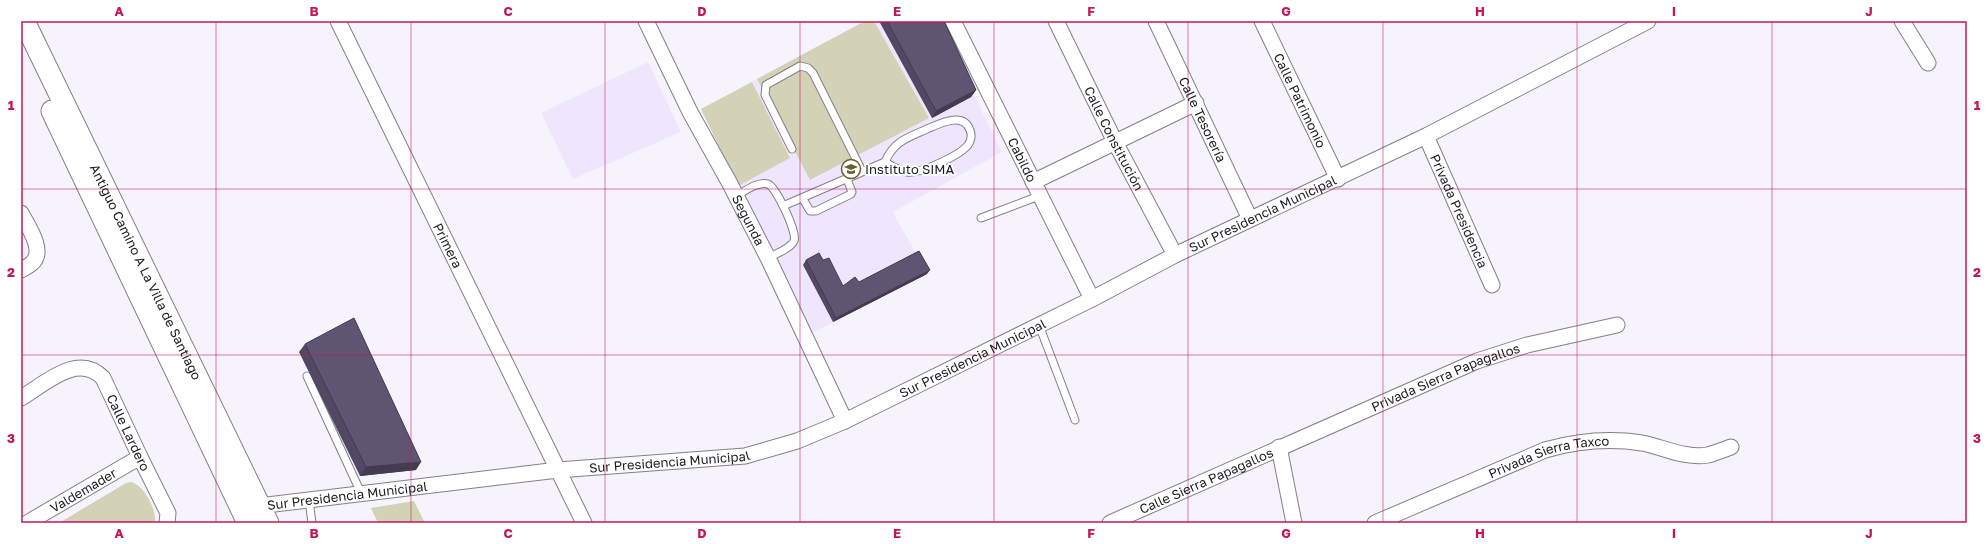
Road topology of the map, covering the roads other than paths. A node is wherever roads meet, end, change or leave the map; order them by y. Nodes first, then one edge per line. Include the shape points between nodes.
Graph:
1 (24, 21) edge
2 (338, 21) edge
3 (646, 21) edge
4 (953, 21) edge
5 (1056, 21) edge
6 (1156, 21) edge
7 (1262, 21) edge
8 (1648, 21) edge
9 (1904, 22) edge
10 (21, 48) edge
11 (1928, 63) dead end
12 (49, 89) junction
13 (1196, 103) junction
14 (1426, 136) junction
15 (1115, 142) junction
16 (792, 149) dead end
17 (885, 162) junction
18 (862, 171) junction
19 (1338, 178) junction
20 (847, 179) junction
21 (1036, 189) junction
22 (736, 196) junction
23 (803, 199) junction
24 (783, 206) junction
25 (21, 213) edge
26 (981, 218) dead end
27 (1250, 219) junction
28 (1175, 255) junction
29 (768, 258) junction
30 (21, 270) edge
31 (1492, 285) dead end
32 (1092, 299) junction
33 (1039, 325) junction
34 (1617, 325) dead end
35 (307, 376) dead end
36 (21, 398) edge
37 (1075, 420) dead end
38 (845, 421) junction
39 (1280, 447) junction
40 (1731, 447) dead end
41 (140, 457) junction
42 (558, 470) junction
43 (361, 493) junction
44 (309, 500) junction
45 (254, 515) edge
46 (167, 522) edge
47 (27, 523) edge
48 (312, 523) edge
49 (584, 523) edge
50 (1110, 523) edge
51 (1294, 523) edge
52 (1375, 523) edge

1 - 12 street, Antiguo Camino A La Villa de Santiago
2 - 42 street, Primera
3 - 22 street, Segunda via 690,112
4 - 21 street, Cabildo
5 - 15 street, Calle Constitución
6 - 13 street, Calle Tesorería
7 - 19 street, Calle Patrimonio
8 - 14 street, Sur Presidencia Municipal
9 - 11 street
10 - 12 street
12 - 45 street, Antiguo Camino A La Villa de Santiago
13 - 15 street
13 - 27 street, Calle Tesorería
14 - 19 street, Sur Presidencia Municipal
14 - 31 street, Privada Presidencia
15 - 21 street
15 - 28 street, Calle Constitución
16 - 18 lane via 765,95 766,85 800,66 808,68 813,73
17 - 17 lane via 890,150 898,143 939,124 952,120 962,121 971,132 968,144 961,151 929,168 908,172
17 - 18 lane
18 - 20 lane
19 - 27 street, Sur Presidencia Municipal
20 - 23 lane
20 - 23 lane via 851,194 821,209 810,211
21 - 26 lane
21 - 32 street, Cabildo
22 - 24 lane via 757,185 767,184 772,186
22 - 29 street, Segunda
23 - 24 lane
24 - 29 lane via 794,230 795,240
25 - 30 street via 38,250 33,263
27 - 28 street, Sur Presidencia Municipal
28 - 32 street, Sur Presidencia Municipal
29 - 38 street, Segunda
32 - 33 street, Sur Presidencia Municipal
33 - 37 lane
33 - 38 street, Sur Presidencia Municipal
34 - 39 street, Privada Sierra Papagallos via 1560,336 1500,352
35 - 43 lane
36 - 41 street, Calle Lardero via 69,369 86,367 96,371 103,378
38 - 42 street, Sur Presidencia Municipal via 797,441 745,456
39 - 50 street, Calle Sierra Papagallos
39 - 51 street
40 - 52 street, Privada Sierra Taxco via 1700,456 1623,441 1598,440 1564,444
41 - 46 street, Calle Lardero via 168,513
41 - 47 street, Valdemader
42 - 43 street, Sur Presidencia Municipal
42 - 49 street, Primera
43 - 44 street, Sur Presidencia Municipal
44 - 45 street, Sur Presidencia Municipal
44 - 48 lane

